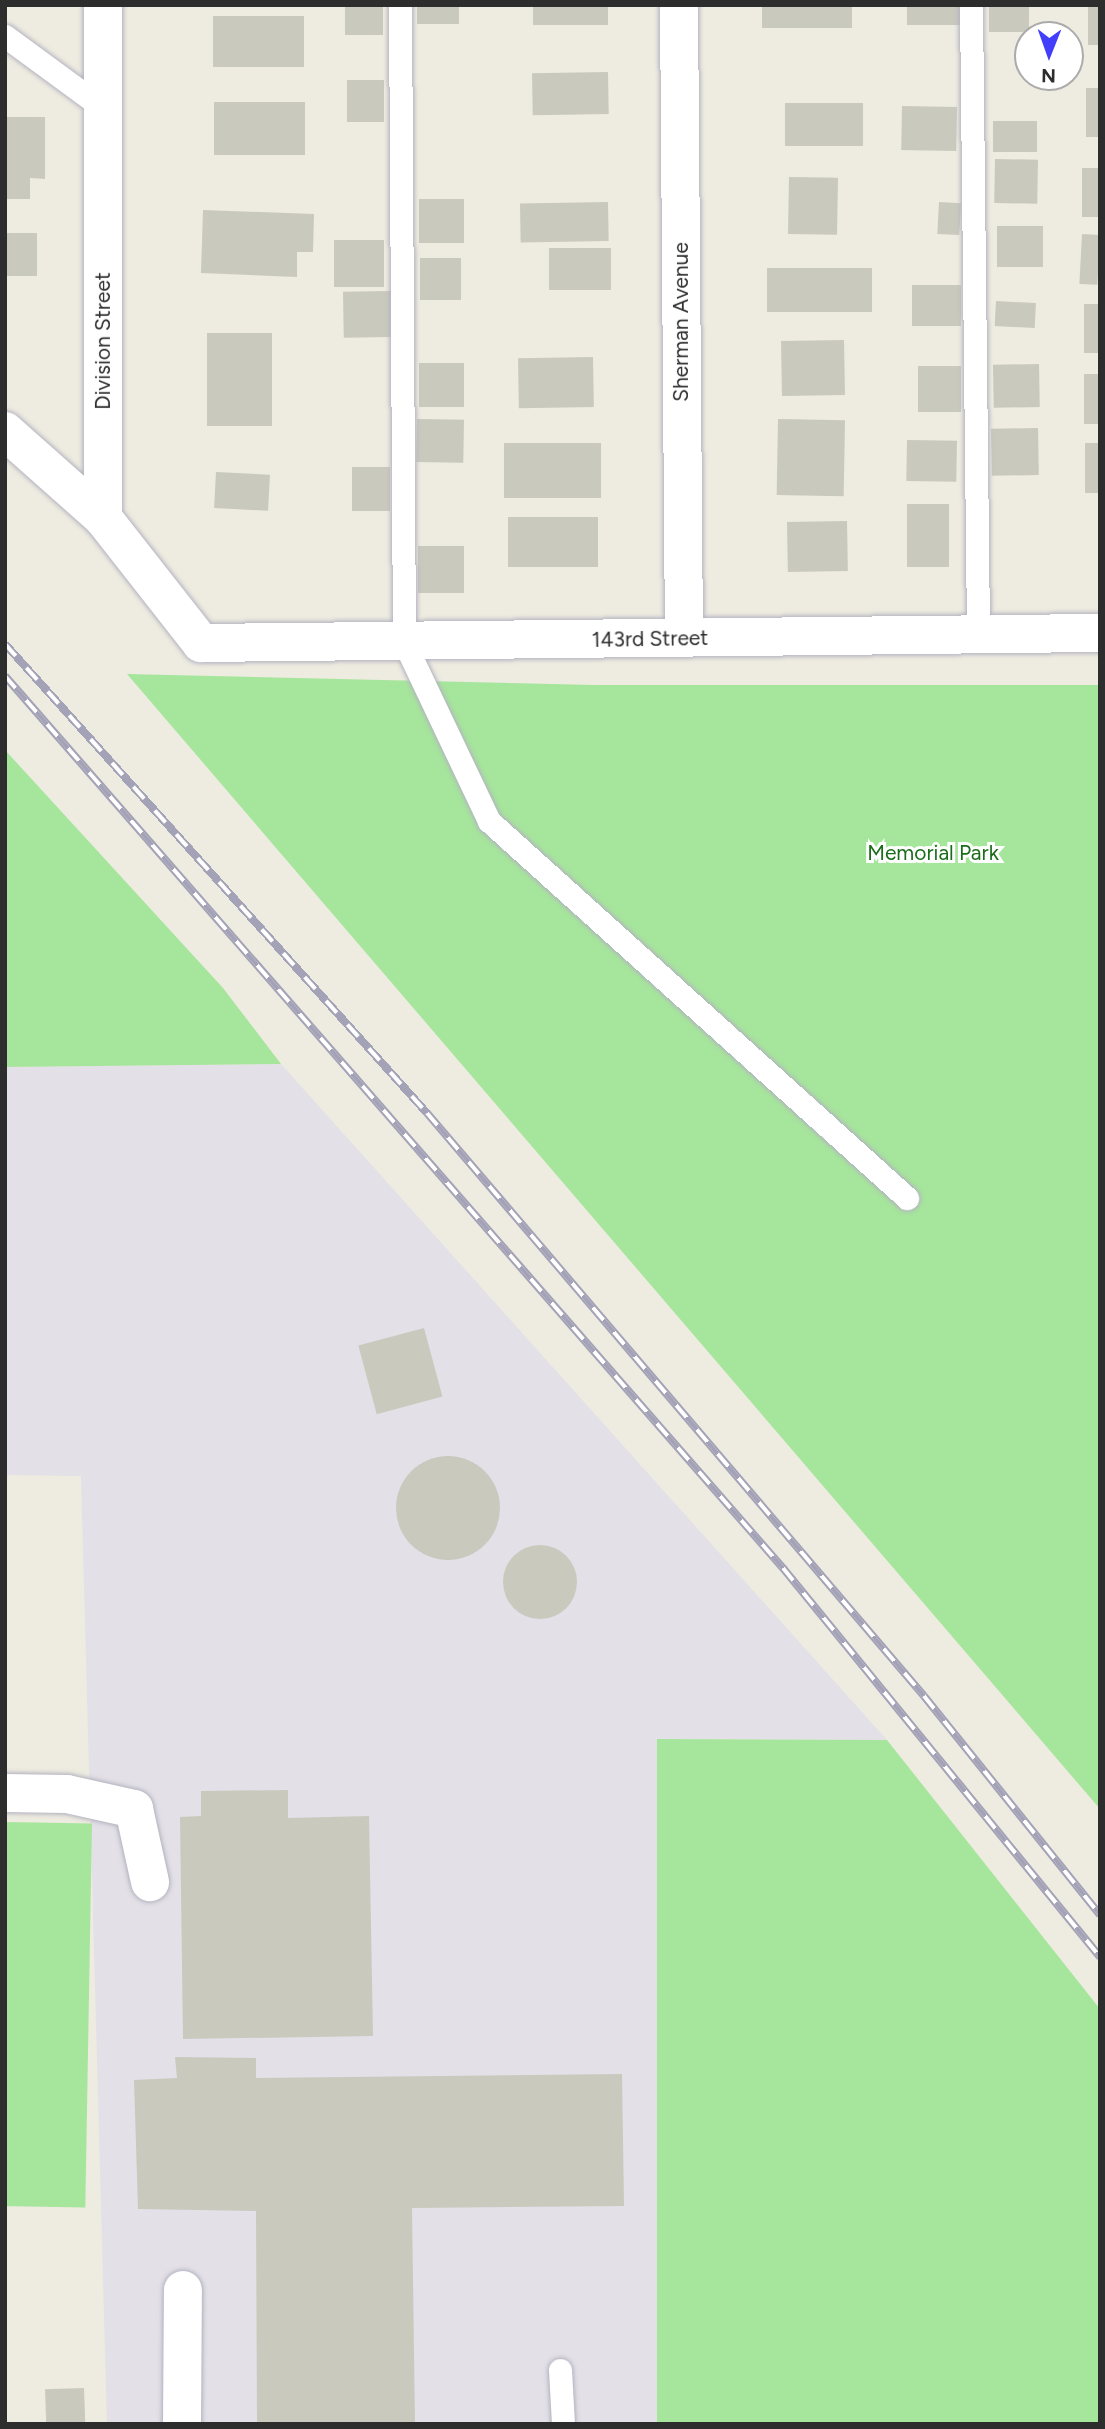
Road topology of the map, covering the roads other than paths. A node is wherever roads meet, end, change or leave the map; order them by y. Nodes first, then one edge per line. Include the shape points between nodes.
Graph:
1 (103, 5) edge
2 (400, 5) edge
3 (678, 5) edge
4 (971, 5) edge
5 (5, 36) edge
6 (103, 108) junction
7 (5, 431) edge
8 (103, 518) junction
9 (1100, 633) edge
10 (978, 635) junction
11 (684, 638) junction
12 (404, 642) junction
13 (907, 1198) dead end
14 (5, 1793) edge
15 (150, 1882) dead end
16 (183, 2290) dead end
17 (560, 2370) dead end
18 (182, 2424) edge
19 (563, 2424) edge

1 - 6 street, Division Street
2 - 12 lane
3 - 11 street, Sherman Avenue
4 - 10 lane
5 - 6 lane
6 - 8 street, Division Street
7 - 8 street
8 - 12 street, 143rd Street via 201,643
9 - 10 street, 143rd Street
10 - 11 street, 143rd Street
11 - 12 street, 143rd Street
12 - 13 lane via 489,821
14 - 15 street via 67,1794 134,1809
16 - 18 street
17 - 19 lane

